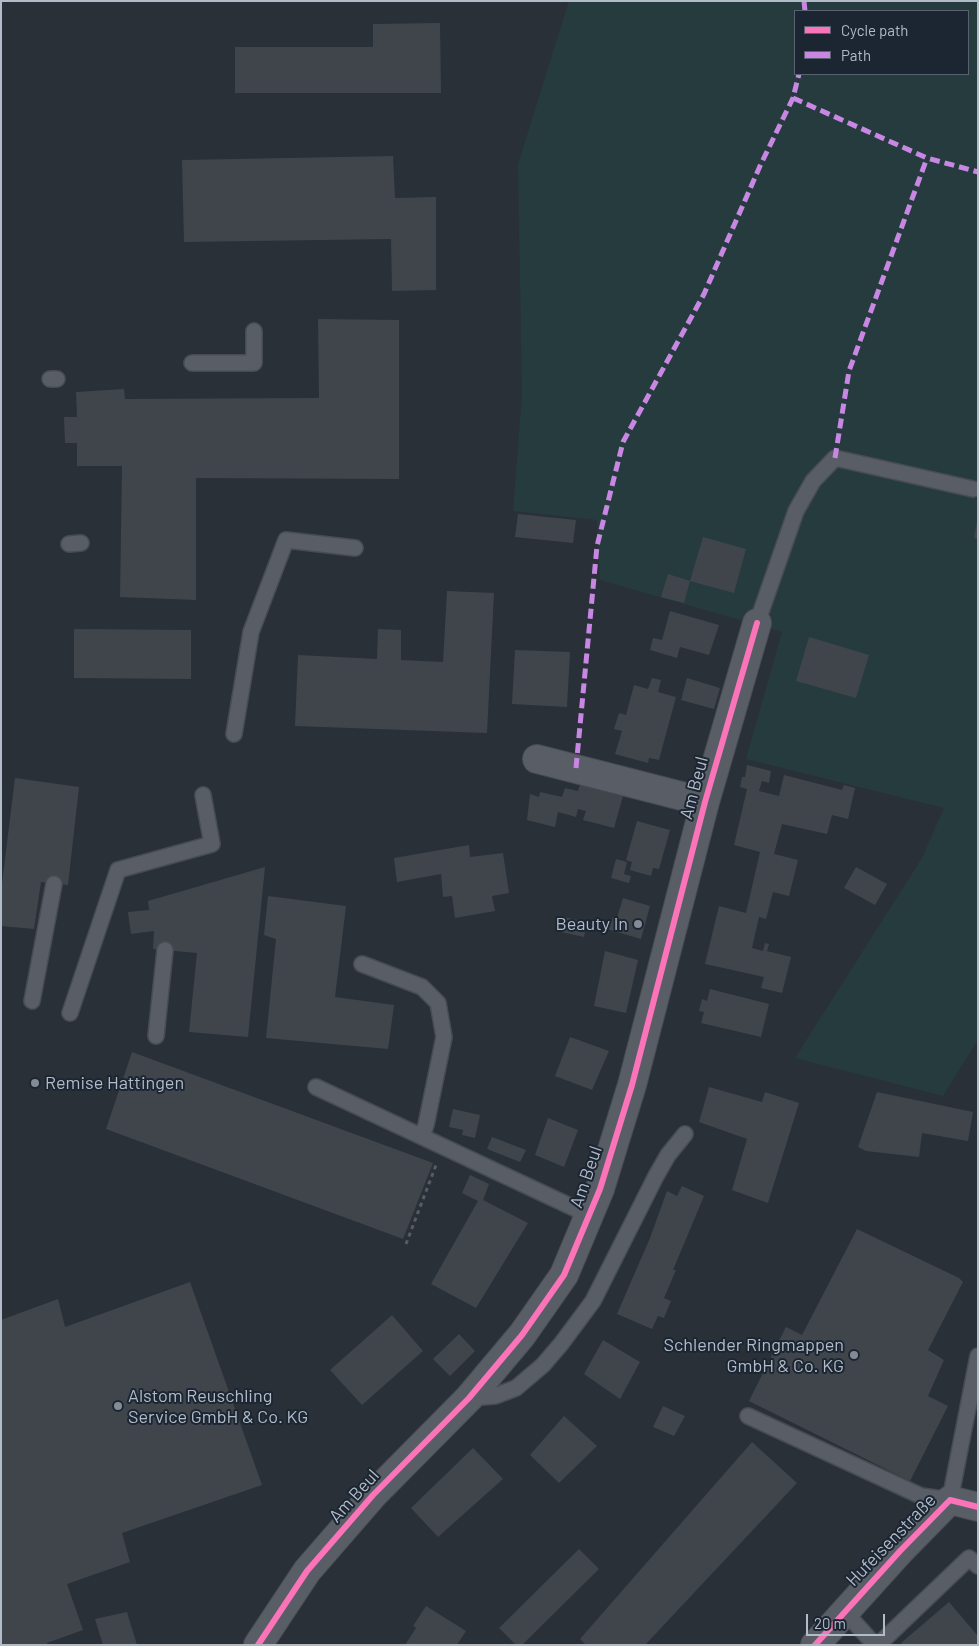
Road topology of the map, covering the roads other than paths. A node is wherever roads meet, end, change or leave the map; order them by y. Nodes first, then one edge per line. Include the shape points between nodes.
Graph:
1 (254, 331) dead end
2 (192, 363) dead end
3 (974, 489) dead end
4 (355, 548) dead end
5 (757, 623) joint
6 (234, 734) dead end
7 (537, 759) dead end
8 (203, 795) dead end
9 (705, 802) junction
10 (54, 884) dead end
11 (165, 950) dead end
12 (362, 964) dead end
13 (32, 1001) dead end
14 (70, 1013) dead end
15 (156, 1036) dead end
16 (316, 1087) dead end
17 (685, 1134) dead end
18 (422, 1136) junction
19 (589, 1215) junction
20 (978, 1356) edge
21 (469, 1398) junction
22 (748, 1416) dead end
23 (950, 1500) junction
24 (978, 1507) edge
25 (978, 1566) edge
26 (845, 1612) junction
27 (258, 1645) edge
28 (815, 1645) edge
29 (876, 1645) edge

1 - 2 lane via 254,363
3 - 5 lane via 835,458 813,481 796,511
4 - 6 lane via 286,540 251,632
5 - 9 street, Am Beul
7 - 9 street, Am Beul
8 - 14 lane via 212,844 118,870
9 - 19 street, Am Beul via 632,1085
10 - 13 lane
11 - 15 lane
12 - 18 lane via 422,987 438,1003 444,1037
16 - 18 lane
17 - 21 lane via 656,1176 593,1301 544,1365 516,1388 495,1396
18 - 19 lane
19 - 21 street, Am Beul via 564,1275 522,1335
20 - 23 lane, Hufeisenstraße
21 - 27 street, Am Beul via 373,1495 307,1572
22 - 23 lane via 921,1496
23 - 24 street, Hufeisenstraße
23 - 26 street, Hufeisenstraße
25 - 29 lane via 969,1558
26 - 28 street, Hufeisenstraße
26 - 29 lane

